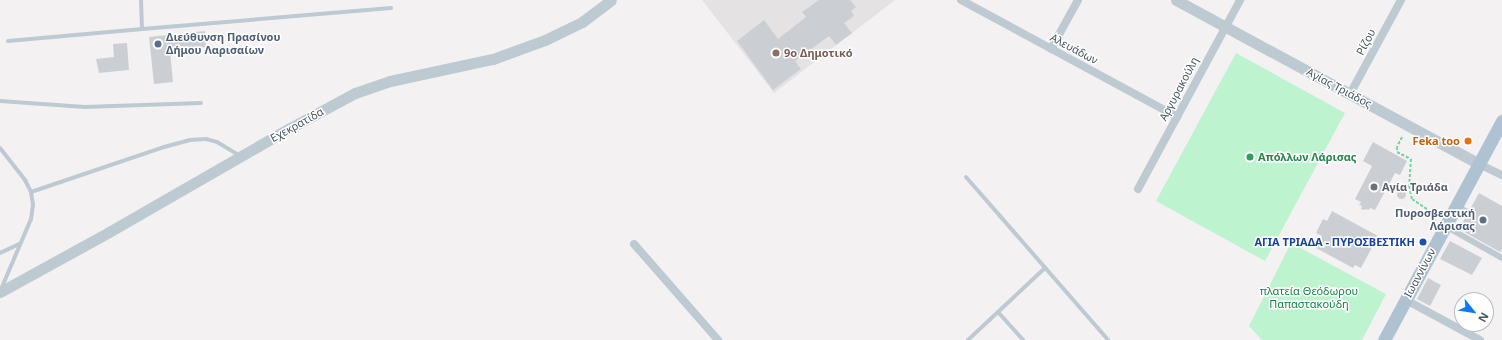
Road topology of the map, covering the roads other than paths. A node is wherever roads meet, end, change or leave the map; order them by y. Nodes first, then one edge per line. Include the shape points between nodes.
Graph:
1 (141, 0) edge
2 (611, 0) edge
3 (961, 0) edge
4 (1078, 0) edge
5 (1176, 0) edge
6 (1240, 0) edge
7 (1401, 0) edge
8 (391, 8) dead end
9 (1226, 27) junction
10 (142, 30) junction
11 (8, 41) dead end
12 (1051, 49) junction
13 (1350, 94) junction
14 (0, 101) edge
15 (201, 103) dead end
16 (1177, 117) junction
17 (1502, 121) edge
18 (0, 148) edge
19 (241, 156) junction
20 (1479, 164) junction
21 (1502, 175) edge
22 (966, 177) dead end
23 (1138, 189) dead end
24 (31, 192) junction
25 (1457, 205) junction
26 (1469, 212) dead end
27 (1445, 226) junction
28 (19, 244) junction
29 (634, 244) dead end
30 (0, 253) edge
31 (1502, 258) edge
32 (1045, 268) junction
33 (0, 292) edge
34 (1406, 300) junction
35 (998, 312) junction
36 (718, 340) edge
37 (968, 340) edge
38 (1023, 340) edge
39 (1108, 340) edge
40 (1384, 340) edge
41 (1480, 340) edge

1 - 10 lane
2 - 19 street, Εχεκρατίδα via 582,22 546,40 501,57 390,81 360,91
3 - 12 street, Αλευάδων
4 - 12 street
5 - 9 street, Αγίας Τριάδος
6 - 9 street, Αργυρακούλη
7 - 13 street, Ρίζου
8 - 10 lane
9 - 13 street, Αγίας Τριάδος
9 - 16 street, Αργυρακούλη
10 - 11 lane
12 - 16 street, Αλευάδων
13 - 20 street, Αγίας Τριάδος
14 - 15 lane via 86,107
16 - 23 street, Αργυρακούλη
17 - 20 main road, Ιωαννίνων
18 - 24 lane via 25,180
19 - 24 lane via 217,142 206,139 190,140
19 - 33 street, Εχεκρατίδα
20 - 21 street, Αγίας Τριάδος
20 - 25 main road, Ιωαννίνων
22 - 32 lane
24 - 28 lane via 31,218
25 - 26 lane
25 - 27 main road, Ιωαννίνων
27 - 31 street
27 - 34 main road, Ιωαννίνων
28 - 30 lane
28 - 33 lane
29 - 36 street
32 - 35 lane
32 - 39 lane
34 - 40 main road, Ιωαννίνων
34 - 41 street
35 - 37 lane
35 - 38 lane

